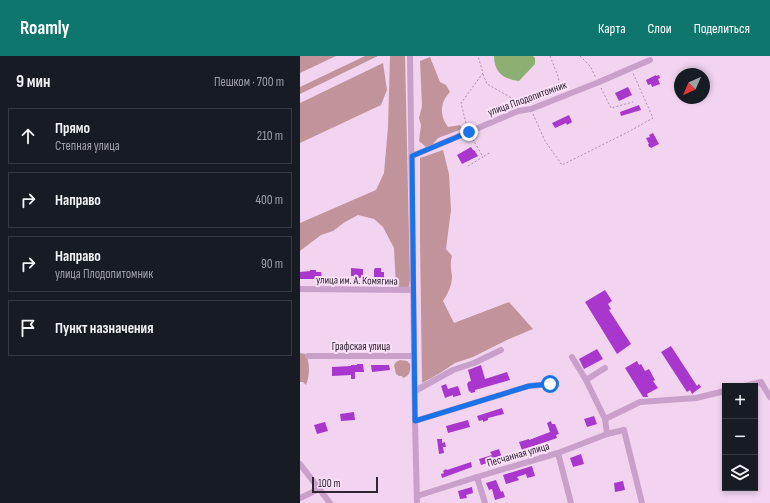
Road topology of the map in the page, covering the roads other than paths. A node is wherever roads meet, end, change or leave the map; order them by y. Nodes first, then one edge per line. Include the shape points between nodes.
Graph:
1 (410, 56) edge
2 (650, 60) dead end
3 (412, 156) junction
4 (300, 289) edge
5 (413, 290) junction
6 (501, 350) dead end
7 (308, 356) dead end
8 (414, 356) junction
9 (572, 357) dead end
10 (605, 368) dead end
11 (586, 380) junction
12 (757, 383) edge
13 (550, 384) dead end
14 (415, 391) junction
15 (722, 392) edge
16 (770, 396) edge
17 (605, 419) junction
18 (415, 421) junction
19 (607, 434) junction
20 (558, 453) junction
21 (301, 467) edge
22 (477, 477) junction
23 (319, 489) junction
24 (417, 496) junction
25 (300, 498) edge
26 (330, 503) edge
27 (417, 503) edge
28 (485, 503) edge
29 (571, 503) edge
30 (642, 503) edge

1 - 3 street
2 - 3 street, улица Плодопитомник via 531,109 518,111
3 - 5 street
4 - 5 street, улица им. А. Комягина
5 - 8 street
6 - 14 street via 453,370
7 - 8 street, Графская улица
8 - 14 street
9 - 11 street
10 - 11 street
11 - 17 street
12 - 16 street via 761,382
13 - 18 street via 529,386
14 - 18 street
15 - 17 street via 696,398 640,402
17 - 19 street
18 - 24 street
19 - 20 street, Песчанная улица
19 - 30 street, Песчанная улица via 624,430
20 - 22 street, Песчанная улица
20 - 29 street
21 - 23 street
22 - 24 street, Песчанная улица
22 - 28 street
23 - 25 street
23 - 26 street
24 - 27 street

